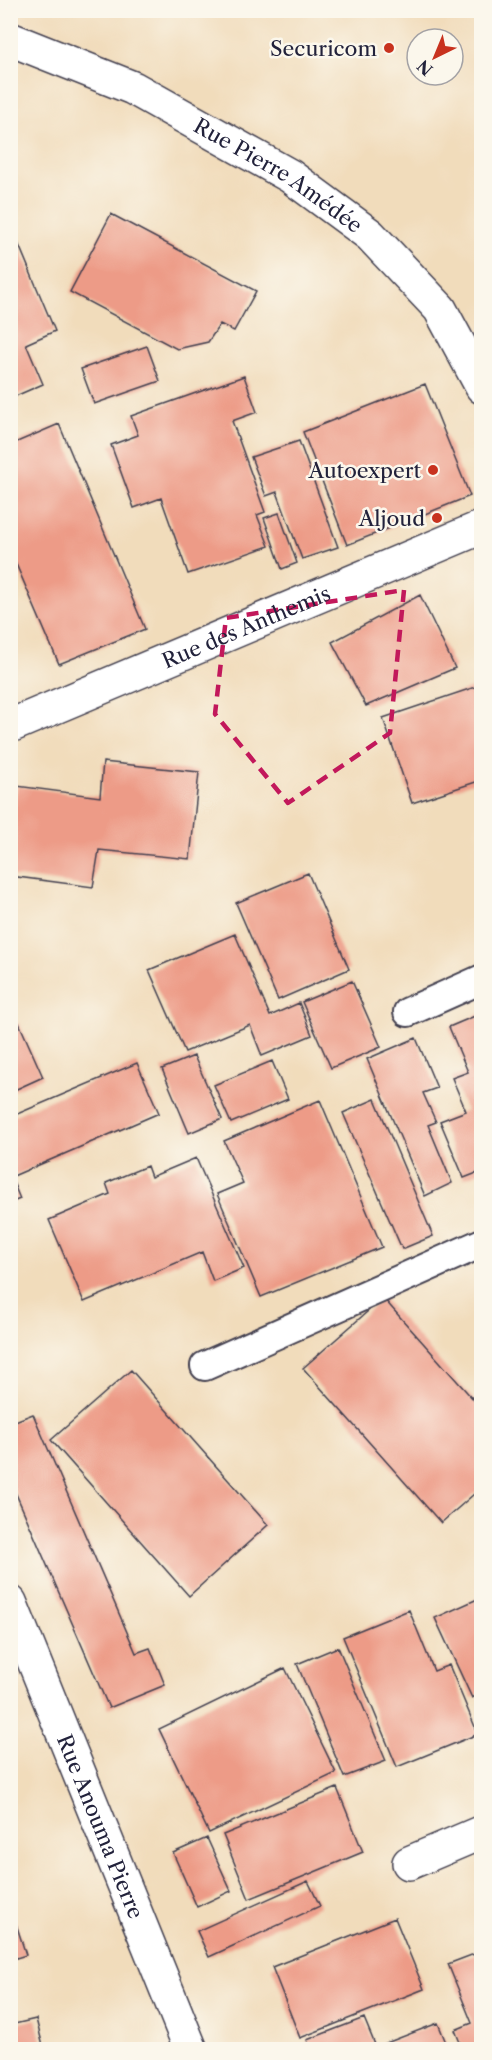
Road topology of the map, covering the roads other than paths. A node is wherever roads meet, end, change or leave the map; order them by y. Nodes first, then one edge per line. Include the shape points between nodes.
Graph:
1 (10, 39) edge
2 (482, 387) edge
3 (482, 527) edge
4 (10, 726) edge
5 (482, 979) edge
6 (408, 1012) dead end
7 (482, 1243) edge
8 (205, 1366) dead end
9 (10, 1602) edge
10 (482, 1832) edge
11 (409, 1863) dead end
12 (191, 2049) edge

1 - 2 street, Rue Pierre Amédée via 133,88 290,176 370,235 440,309
3 - 4 street, Rue des Anthemis
5 - 6 lane
7 - 8 lane
9 - 12 street, Rue Anouma Pierre
10 - 11 street

